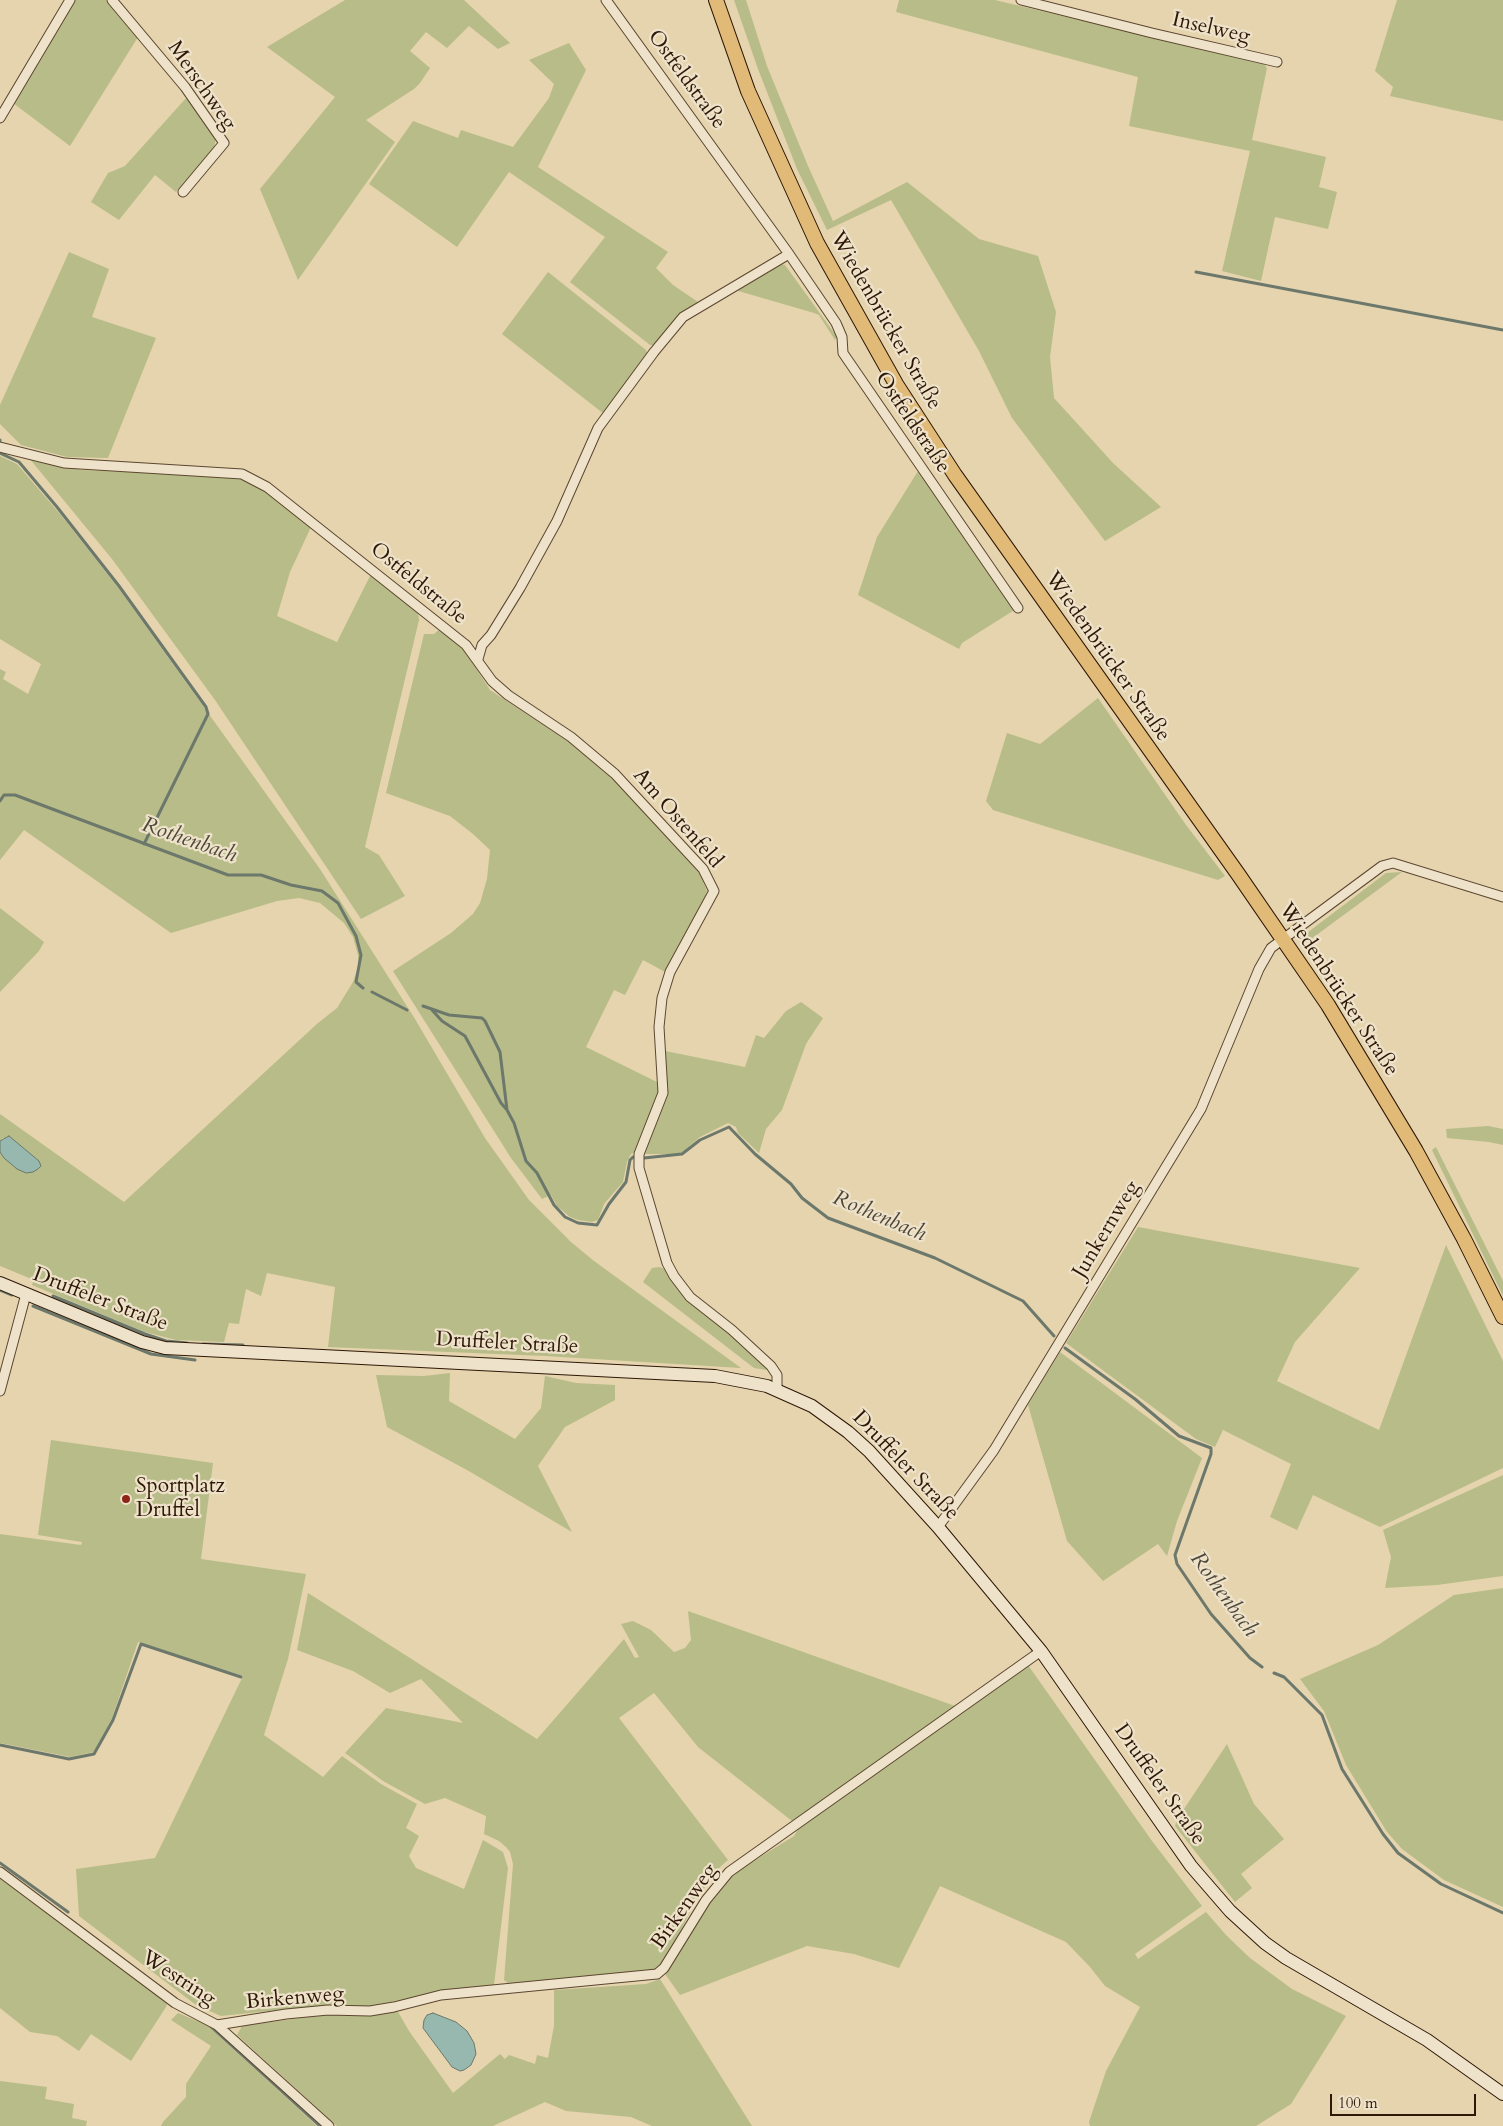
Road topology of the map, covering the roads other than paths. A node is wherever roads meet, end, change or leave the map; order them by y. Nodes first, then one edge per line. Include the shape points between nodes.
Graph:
1 (70, 0) edge
2 (112, 0) edge
3 (606, 0) edge
4 (716, 0) edge
5 (1022, 0) edge
6 (1277, 62) dead end
7 (0, 118) edge
8 (183, 192) dead end
9 (789, 254) junction
10 (0, 447) edge
11 (1018, 608) dead end
12 (466, 645) junction
13 (482, 645) junction
14 (478, 659) junction
15 (1503, 897) edge
16 (1282, 940) junction
17 (0, 1283) edge
18 (26, 1294) junction
19 (1503, 1317) edge
20 (777, 1390) junction
21 (0, 1391) edge
22 (938, 1527) junction
23 (1041, 1651) junction
24 (0, 1872) edge
25 (236, 2022) junction
26 (217, 2025) junction
27 (232, 2038) junction
28 (1503, 2094) edge
29 (329, 2126) edge

1 - 7 street
2 - 8 street, Merschweg via 185,87 224,143
3 - 9 street, Ostfeldstraße
4 - 16 main road, Wiedenbrücker Straße via 748,90 817,243 896,384 960,483
5 - 6 street, Inselweg
9 - 11 street, Ostfeldstraße via 836,323 844,353
9 - 13 street, Ostfeldstraße via 683,316 654,352 598,428 557,521 520,588
10 - 12 street, Ostfeldstraße via 64,463 242,474 268,487
12 - 13 street, Ostfeldstraße
12 - 14 street, Am Ostenfeld
13 - 14 street
14 - 20 street, Am Ostenfeld via 492,681 508,695 571,737 615,774 710,880 714,891 670,972 662,998 659,1027 663,1093 639,1154 639,1168 674,1276 690,1297 771,1366 777,1375
15 - 16 street, Junkernweg via 1393,862 1382,866
16 - 19 main road, Wiedenbrücker Straße via 1328,1005 1393,1110
16 - 22 street, Junkernweg via 1271,948 1260,969 1201,1109 994,1450
17 - 18 street, Druffeler Straße
18 - 20 street, Druffeler Straße via 142,1342 165,1348 679,1373 736,1379
18 - 21 street
20 - 22 street, Druffeler Straße via 812,1406 848,1432
22 - 23 street, Druffeler Straße
23 - 25 street, Birkenweg via 729,1872 706,1900 664,1968 657,1974 441,1995 370,2011 328,2010
23 - 28 street, Druffeler Straße via 1191,1866 1230,1911 1286,1958 1427,2040
24 - 26 street, Westring via 175,2003
25 - 26 street, Birkenweg
25 - 27 street, Birkenweg
26 - 27 street, Westring
27 - 29 street, Westring

